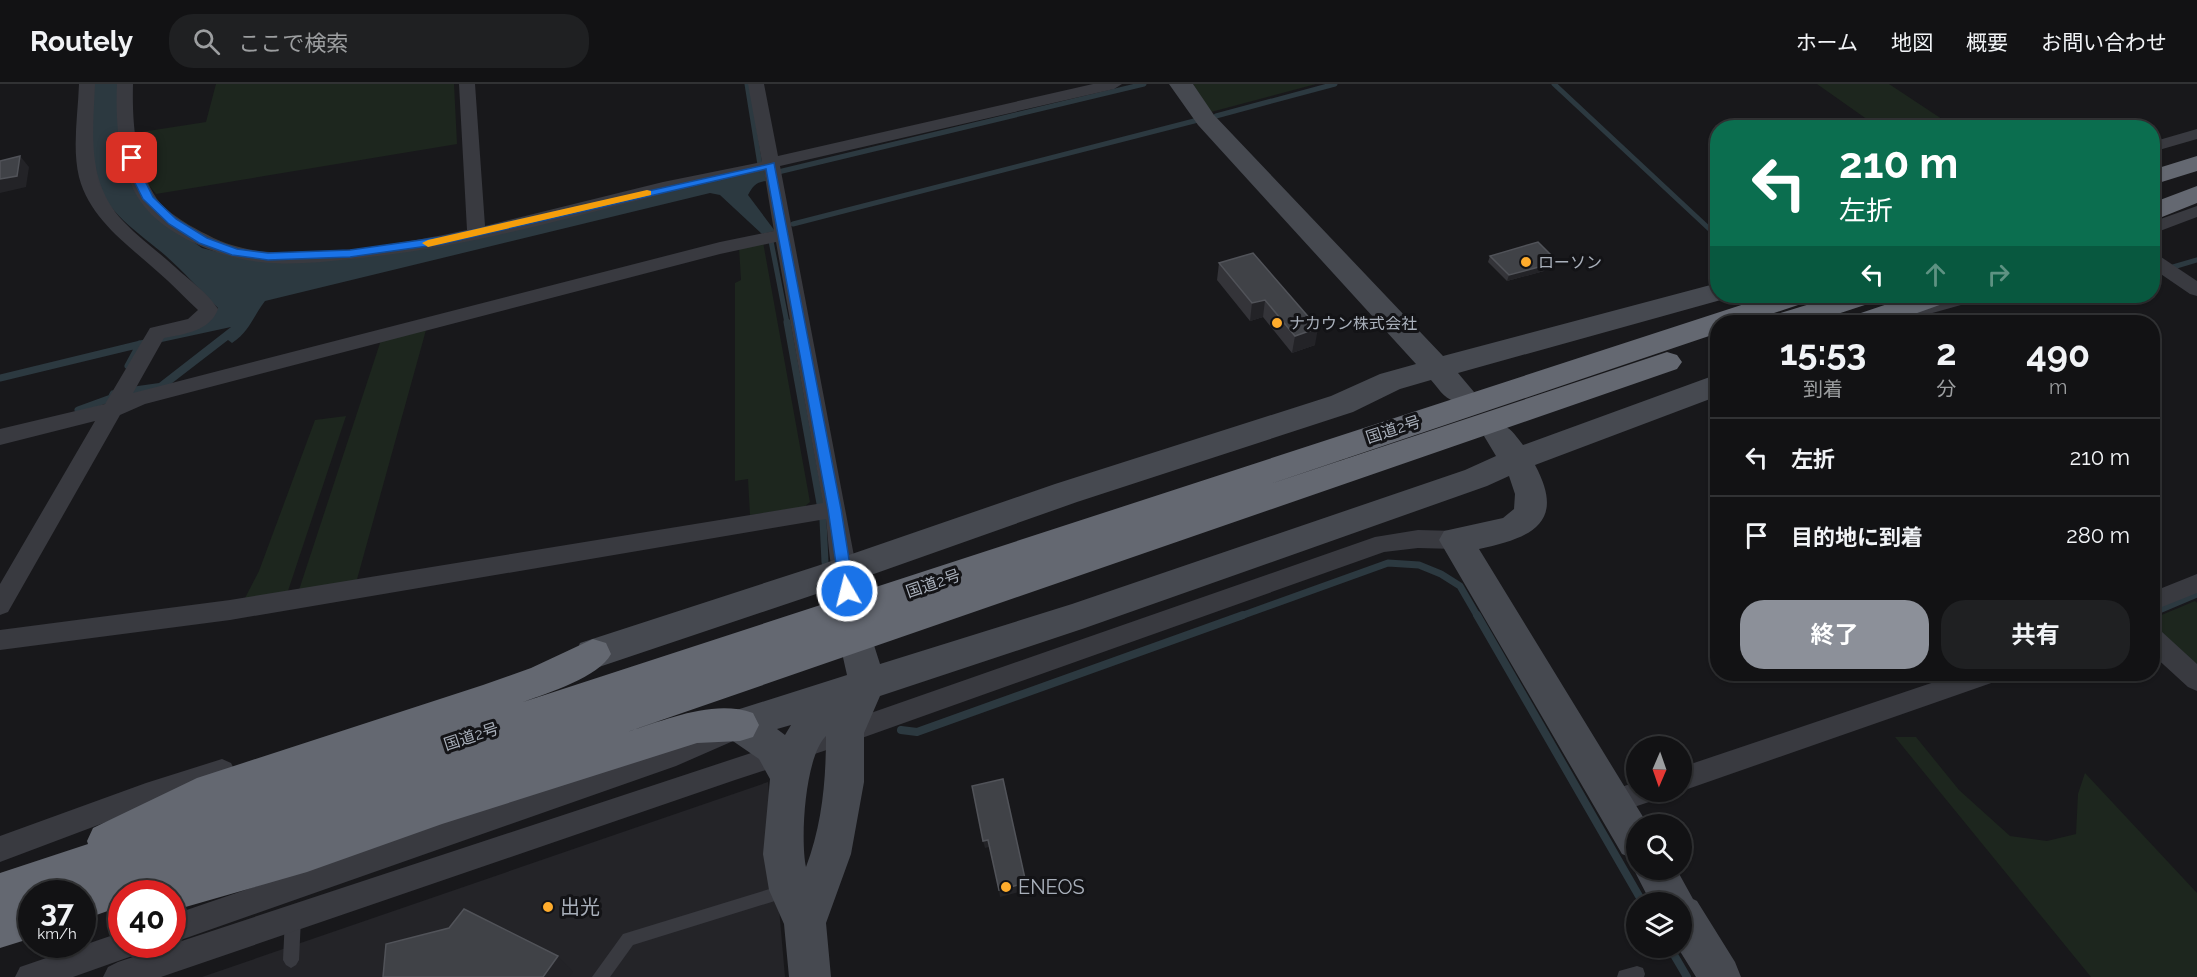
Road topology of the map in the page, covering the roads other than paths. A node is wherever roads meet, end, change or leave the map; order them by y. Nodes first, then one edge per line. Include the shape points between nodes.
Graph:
1 (87, 84) edge
2 (124, 84) edge
3 (467, 84) edge
4 (756, 84) edge
5 (1113, 84) edge
6 (1181, 84) edge
7 (2197, 134) edge
8 (2160, 145) edge
9 (2197, 147) edge
10 (2160, 158) edge
11 (2197, 163) edge
12 (768, 168) junction
13 (2160, 175) edge
14 (2197, 183) edge
15 (2197, 194) edge
16 (2160, 195) edge
17 (2160, 210) edge
18 (2197, 211) edge
19 (2160, 226) edge
20 (476, 233) junction
21 (775, 236) junction
22 (2160, 265) edge
23 (2197, 290) edge
24 (1710, 294) edge
25 (1776, 303) edge
26 (1842, 303) edge
27 (1918, 303) edge
28 (1947, 303) edge
29 (1741, 315) edge
30 (1806, 315) edge
31 (1885, 315) edge
32 (1904, 315) edge
33 (1710, 325) edge
34 (1710, 348) edge
35 (1439, 368) junction
36 (1710, 387) edge
37 (1459, 392) dead end
38 (104, 411) junction
39 (0, 437) edge
40 (1508, 448) junction
41 (826, 511) junction
42 (1456, 540) junction
43 (845, 581) junction
44 (2197, 583) edge
45 (2160, 599) edge
46 (0, 605) edge
47 (0, 640) edge
48 (2160, 645) edge
49 (592, 654) junction
50 (864, 669) junction
51 (2197, 680) edge
52 (1968, 681) edge
53 (740, 725) junction
54 (845, 733) junction
55 (788, 759) junction
56 (1692, 776) edge
57 (1626, 794) edge
58 (0, 849) edge
59 (49, 880) edge
60 (72, 880) edge
61 (294, 889) junction
62 (96, 895) edge
63 (96, 897) edge
64 (805, 900) junction
65 (18, 902) edge
66 (293, 917) junction
67 (186, 924) edge
68 (0, 927) edge
69 (1692, 931) edge
70 (108, 951) edge
71 (291, 960) dead end
72 (30, 977) edge
73 (118, 977) edge
74 (600, 977) edge
75 (810, 977) edge
76 (1720, 977) edge

1 - 38 street via 86,158 95,197 116,226 208,309 204,318 157,333
2 - 20 street via 124,125 136,175 148,199 172,222 203,240 236,252 312,257 404,248
3 - 20 street
4 - 12 street
5 - 12 street
6 - 35 street via 1206,120
7 - 8 street
9 - 10 highway
11 - 13 highway
12 - 20 street
12 - 21 street
14 - 16 highway
15 - 17 highway
18 - 19 street
21 - 38 street
21 - 41 street
22 - 23 street
24 - 35 street
25 - 29 highway, 国道2号
26 - 30 highway
27 - 31 highway
28 - 32 street
33 - 60 highway, 国道2号
34 - 62 highway, 国道2号
35 - 37 street
35 - 43 street via 1390,381 1342,404 1065,493
36 - 40 street via 1679,401
38 - 39 street
38 - 46 street
40 - 42 street via 1526,476 1530,511 1517,526
40 - 50 street via 1465,482 1073,618
41 - 43 street via 843,556
41 - 47 street via 230,610
42 - 54 street via 1383,543
42 - 57 street
43 - 49 street
44 - 45 street
48 - 51 street
49 - 58 street via 146,795
49 - 59 highway via 544,679 483,701 197,796 136,825
50 - 53 street
50 - 54 street
50 - 55 street via 815,722
52 - 56 street
53 - 55 street
53 - 61 street via 667,758
53 - 63 highway via 697,727 442,806 307,853 168,892
54 - 55 street
54 - 64 street via 840,817 831,854
55 - 64 street via 783,854
55 - 66 street
61 - 66 street
61 - 67 street
64 - 74 lane via 628,939
64 - 75 street
65 - 68 highway, 国道2号
66 - 71 lane
66 - 73 street
69 - 76 street
70 - 72 street

